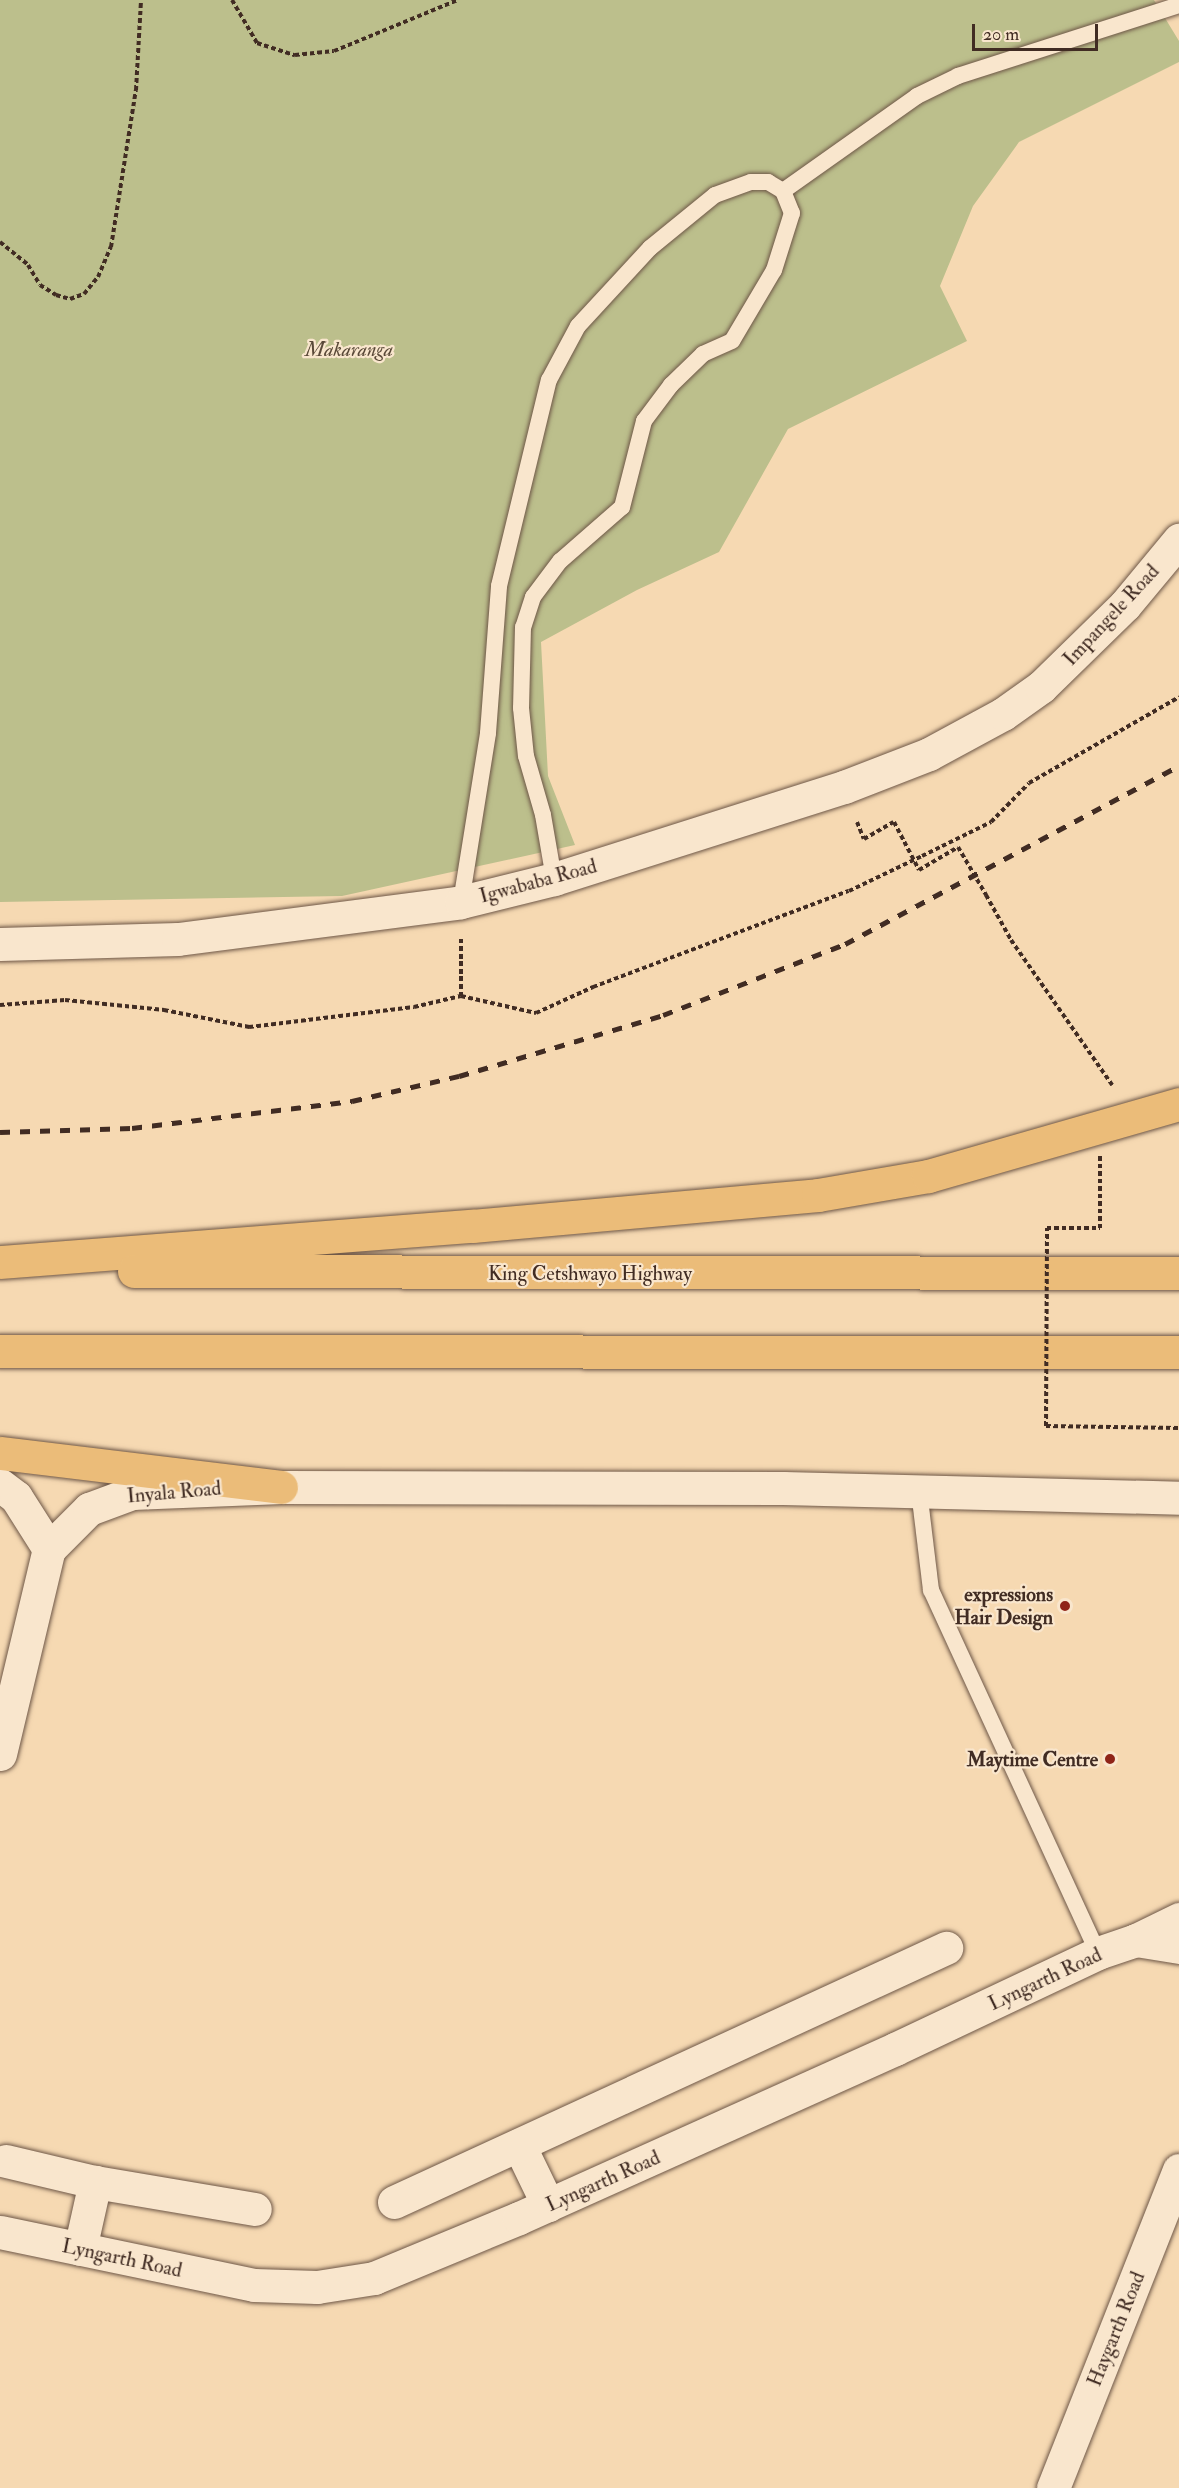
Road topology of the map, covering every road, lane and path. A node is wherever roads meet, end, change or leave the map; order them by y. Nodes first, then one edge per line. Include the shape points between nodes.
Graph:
1 (141, 0) edge
2 (232, 0) edge
3 (458, 0) edge
4 (1179, 5) edge
5 (783, 191) junction
6 (0, 242) edge
7 (1179, 540) edge
8 (495, 625) junction
9 (523, 627) junction
10 (1041, 687) joint
11 (1179, 698) edge
12 (867, 837) dead end
13 (554, 879) junction
14 (461, 902) junction
15 (0, 944) edge
16 (461, 996) junction
17 (0, 1005) edge
18 (1109, 1076) dead end
19 (1179, 1104) edge
20 (1100, 1153) dead end
21 (0, 1262) edge
22 (1179, 1262) edge
23 (0, 1271) edge
24 (1143, 1273) junction
25 (1179, 1273) edge
26 (0, 1351) edge
27 (1179, 1352) edge
28 (1179, 1428) edge
29 (0, 1453) edge
30 (0, 1485) edge
31 (281, 1487) junction
32 (919, 1491) junction
33 (1179, 1498) edge
34 (49, 1549) junction
35 (0, 1754) edge
36 (1179, 1919) edge
37 (1136, 1940) junction
38 (1179, 1947) edge
39 (946, 1948) dead end
40 (1098, 1953) junction
41 (519, 2145) junction
42 (6, 2161) dead end
43 (1179, 2170) edge
44 (95, 2182) junction
45 (394, 2202) dead end
46 (548, 2205) junction
47 (255, 2209) dead end
48 (0, 2232) edge
49 (80, 2249) junction
50 (1053, 2488) edge

1 - 6 path via 136,90 111,247 98,278 84,294 70,299 56,295 40,285 28,265
2 - 3 path via 257,43 296,55 334,51
4 - 5 lane via 1119,21 948,81 917,96
5 - 8 lane via 768,182 751,182 715,195 650,248 578,326 549,380 499,586
5 - 9 lane via 792,213 789,232 774,270 732,341 703,354 671,385 644,422 622,507 560,561 533,597
7 - 10 street, Impangele Road via 1090,642
8 - 9 lane
8 - 14 lane via 488,733
9 - 13 lane via 521,708 526,756 543,815
10 - 13 street, Igwababa Road via 1003,714 929,754 844,787
11 - 16 path via 1029,783 991,822 849,891 593,987 536,1013
12 - 18 path, bridge via 894,822 919,870 958,847 1011,940
13 - 14 street, Igwababa Road
14 - 15 street, Igwababa Road via 178,939
14 - 16 path
16 - 17 path via 414,1007 249,1027 164,1010 65,1000
19 - 21 highway via 939,1173 818,1195
20 - 28 path, bridge via 1100,1228 1047,1228 1046,1426
22 - 24 lane
23 - 24 highway, King Cetshwayo Highway
24 - 25 highway, King Cetshwayo Highway
26 - 27 highway
29 - 31 highway
30 - 34 street via 16,1497
31 - 32 street, Inyala Road
31 - 34 street, Inyala Road via 132,1492 89,1509
32 - 33 street, Inyala Road
32 - 40 lane via 931,1590
34 - 35 street
36 - 37 street
37 - 38 street, Lyngarth Road
37 - 40 street, Lyngarth Road
39 - 41 street
40 - 46 street, Lyngarth Road
41 - 45 street
41 - 46 street
42 - 44 street
43 - 50 street, Haygarth Road
44 - 47 street
44 - 49 street
46 - 49 street, Lyngarth Road via 389,2273 317,2287 254,2285
48 - 49 street, Lyngarth Road

